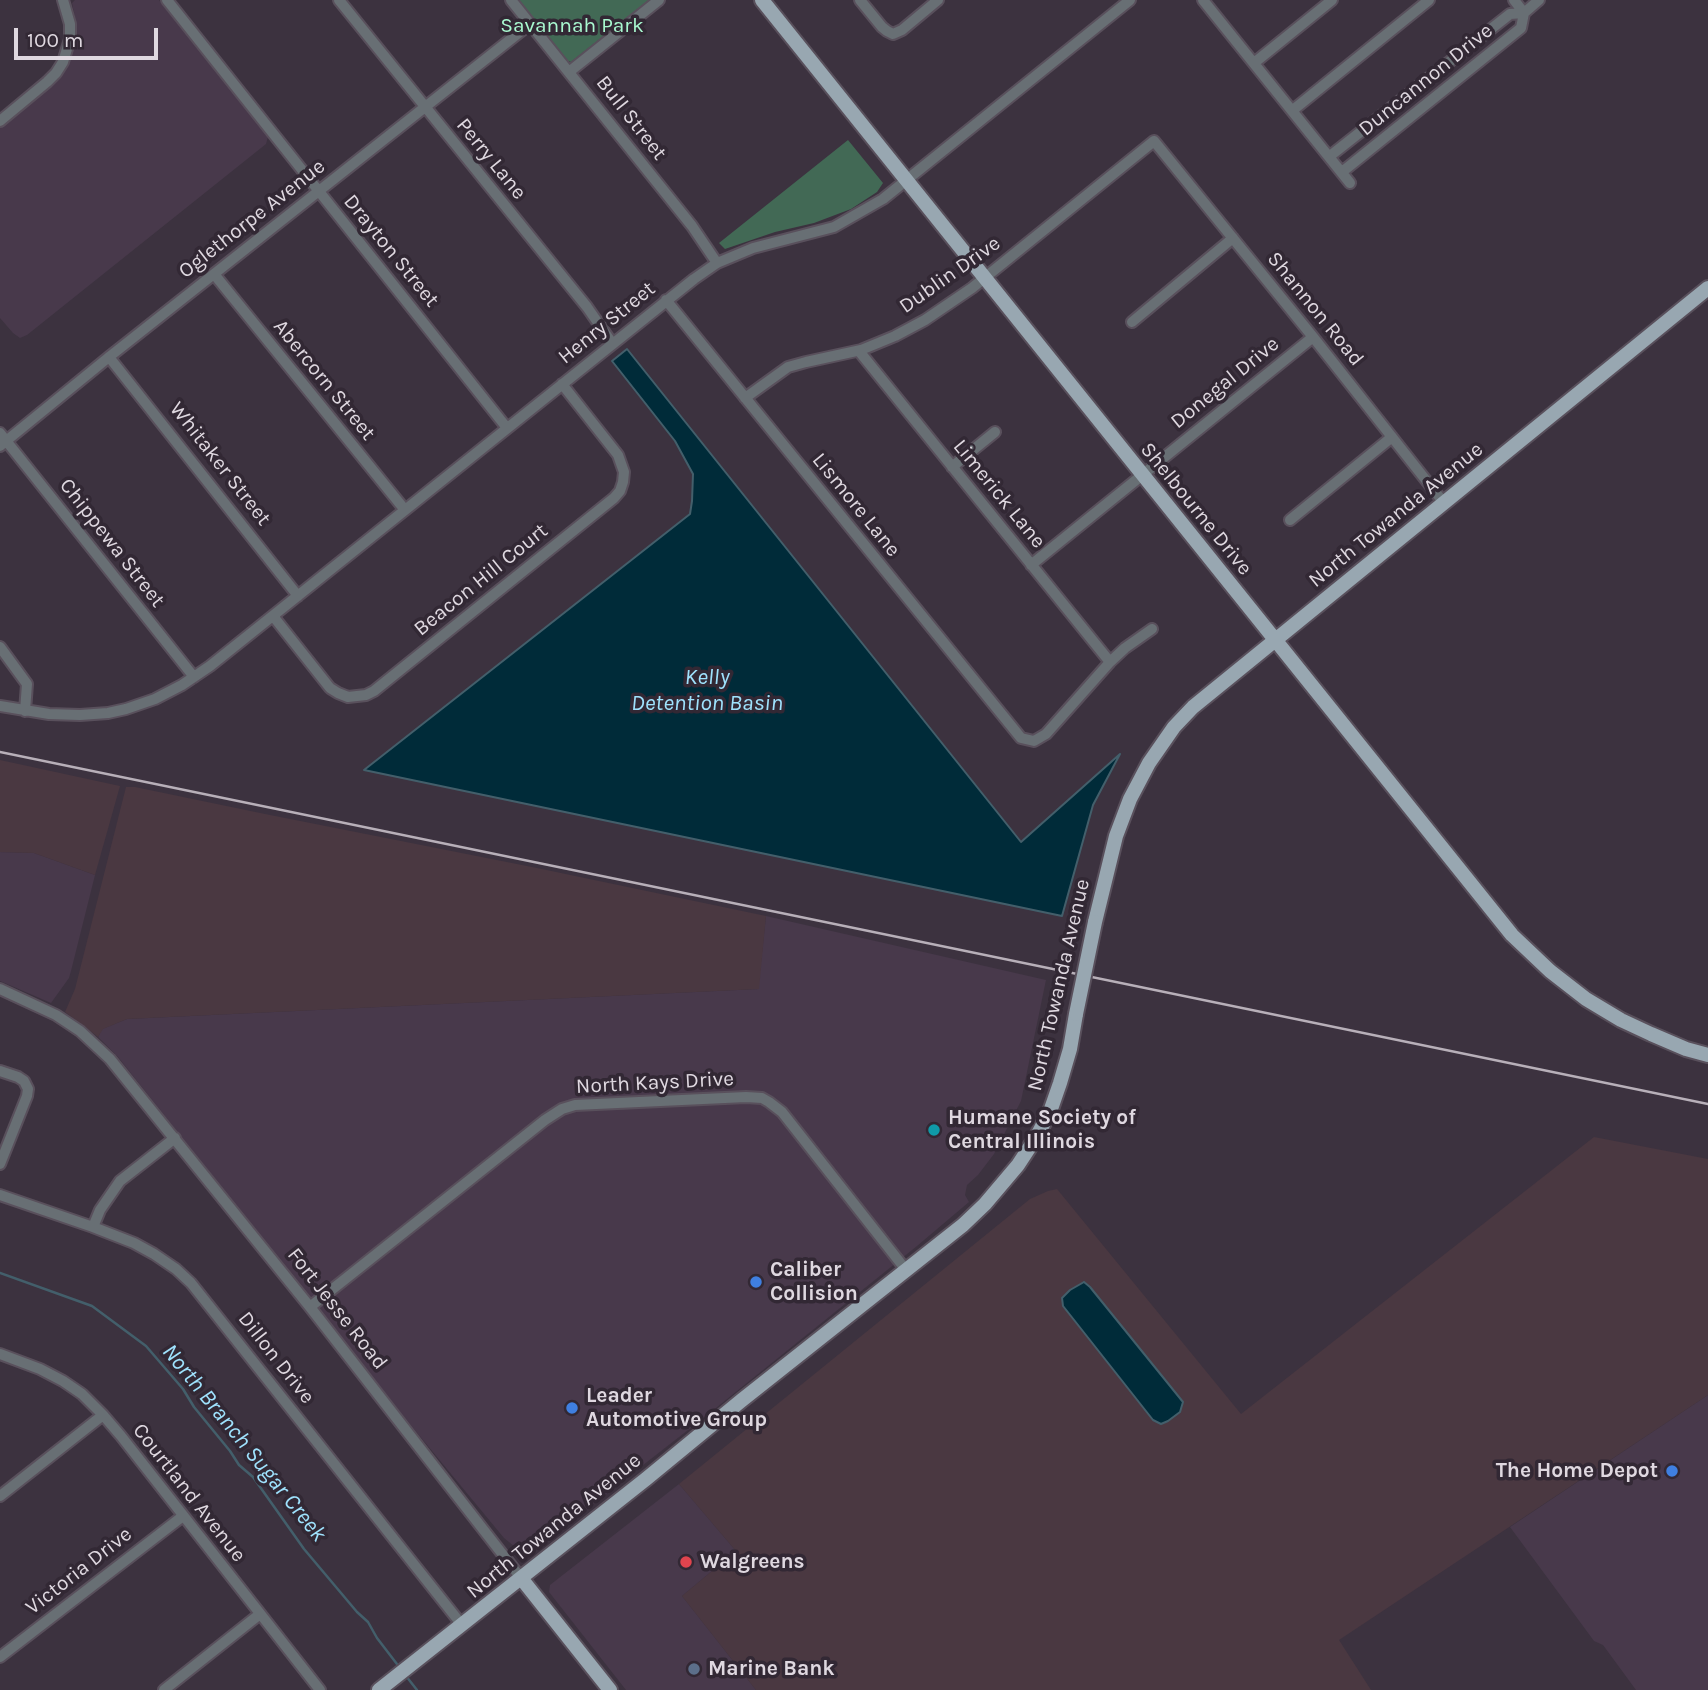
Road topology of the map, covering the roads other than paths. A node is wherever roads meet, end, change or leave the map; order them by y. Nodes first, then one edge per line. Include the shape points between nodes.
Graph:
1 (63, 0) edge
2 (167, 0) edge
3 (339, 0) edge
4 (511, 0) edge
5 (659, 0) edge
6 (762, 0) edge
7 (860, 0) edge
8 (938, 0) edge
9 (1130, 0) edge
10 (1332, 0) edge
11 (1429, 0) edge
12 (1514, 0) edge
13 (1539, 0) edge
14 (1203, 1) edge
15 (1524, 13) junction
16 (530, 24) junction
17 (1254, 63) junction
18 (569, 72) junction
19 (425, 108) junction
20 (1293, 110) junction
21 (0, 121) edge
22 (1154, 141) joint
23 (1330, 156) junction
24 (1342, 172) junction
25 (907, 181) junction
26 (1350, 183) dead end
27 (319, 191) junction
28 (1233, 238) junction
29 (717, 263) junction
30 (214, 274) junction
31 (984, 278) junction
32 (1708, 288) edge
33 (666, 300) junction
34 (1132, 322) dead end
35 (1313, 337) junction
36 (612, 343) junction
37 (859, 351) junction
38 (109, 357) junction
39 (562, 384) junction
40 (745, 398) junction
41 (507, 428) junction
42 (995, 432) dead end
43 (1392, 437) junction
44 (2, 440) edge
45 (952, 467) junction
46 (1142, 475) junction
47 (1444, 503) junction
48 (405, 510) junction
49 (1290, 520) dead end
50 (1031, 565) junction
51 (298, 596) junction
52 (273, 616) junction
53 (1152, 629) dead end
54 (1275, 640) junction
55 (0, 647) edge
56 (1110, 662) junction
57 (194, 677) junction
58 (0, 706) edge
59 (24, 711) junction
60 (0, 989) edge
61 (1708, 1055) edge
62 (0, 1071) edge
63 (174, 1138) junction
64 (0, 1164) edge
65 (0, 1195) edge
66 (93, 1227) junction
67 (906, 1269) junction
68 (310, 1307) junction
69 (0, 1354) edge
70 (103, 1415) junction
71 (0, 1496) edge
72 (183, 1516) junction
73 (521, 1578) junction
74 (260, 1614) junction
75 (462, 1625) junction
76 (0, 1657) edge
77 (164, 1690) edge
78 (320, 1690) edge
79 (379, 1690) edge
80 (610, 1690) edge

1 - 21 street via 70,39 56,73
2 - 27 street, Drayton Street
3 - 19 street, Perry Lane
4 - 16 street, Bull Street
5 - 18 street
6 - 25 main road, Shelbourne Drive
7 - 8 street via 893,34
9 - 25 street, Henry Street
10 - 17 street
11 - 20 street
12 - 15 street
13 - 15 street, Duncannon Drive
14 - 17 street
15 - 23 street, Duncannon Drive via 1510,14
15 - 24 street, Duncannon Drive via 1521,28
16 - 18 street, Bull Street
16 - 19 street, Oglethorpe Avenue
17 - 20 street
18 - 29 street, Bull Street
19 - 27 street, Oglethorpe Avenue
19 - 36 street, Perry Lane
20 - 23 street
22 - 28 street, Shannon Road
22 - 31 street, Dublin Drive
23 - 24 street
24 - 26 street
25 - 29 street, Henry Street via 834,227 753,248
25 - 31 main road, Shelbourne Drive
27 - 30 street, Oglethorpe Avenue
27 - 41 street, Drayton Street
28 - 34 street
28 - 35 street, Shannon Road
29 - 33 street, Henry Street
30 - 38 street, Oglethorpe Avenue
30 - 48 street, Abercorn Street
31 - 37 street, Dublin Drive via 925,320
31 - 46 main road, Shelbourne Drive
32 - 47 main road, North Towanda Avenue
33 - 36 street, Henry Street
33 - 40 street, Lismore Lane
35 - 43 street, Shannon Road
35 - 46 street, Donegal Drive
36 - 39 street, Henry Street
37 - 40 street, Dublin Drive via 788,368
37 - 45 street, Limerick Lane
38 - 44 street, Oglethorpe Avenue
38 - 51 street, Whitaker Street
39 - 41 street, Henry Street
39 - 52 street, Beacon Hill Court via 618,455 624,472 620,491 374,691 348,697 330,688
40 - 56 street, Lismore Lane via 1016,733 1027,740 1041,738
41 - 48 street, Henry Street
42 - 45 street
43 - 47 street, Shannon Road
43 - 49 street
44 - 57 street, Chippewa Street
45 - 50 street, Limerick Lane
46 - 50 street, Donegal Drive
46 - 54 main road, Shelbourne Drive
47 - 54 main road, North Towanda Avenue
48 - 51 street, Henry Street
50 - 56 street, Limerick Lane
51 - 52 street, Henry Street
52 - 57 street, Henry Street
53 - 56 street
54 - 61 main road, Shelbourne Drive via 1512,935 1586,999 1651,1034
54 - 67 main road, North Towanda Avenue, bridge via 1193,708 1149,763 1116,836 1070,1049 1051,1109 1018,1165 985,1204
55 - 59 street via 27,684
57 - 59 street, Henry Street via 155,699 108,713
58 - 59 street, Henry Street
60 - 63 street, Fort Jesse Road via 57,1015 94,1043
62 - 64 street via 27,1086
63 - 66 street via 120,1181
63 - 68 street, Fort Jesse Road
65 - 66 street, Dillon Drive
66 - 75 street, Dillon Drive via 155,1254 191,1283
67 - 68 street, North Kays Drive via 782,1112 762,1098 575,1105 545,1120
67 - 73 main road, North Towanda Avenue
68 - 73 street, Fort Jesse Road
69 - 70 street, Courtland Avenue via 63,1381
70 - 71 street
70 - 72 street, Courtland Avenue
72 - 74 street, Courtland Avenue
72 - 76 street, Victoria Drive
73 - 75 main road, North Towanda Avenue
73 - 80 main road, Fort Jesse Road
74 - 77 street
74 - 78 street, Courtland Avenue
75 - 79 main road, North Towanda Avenue

